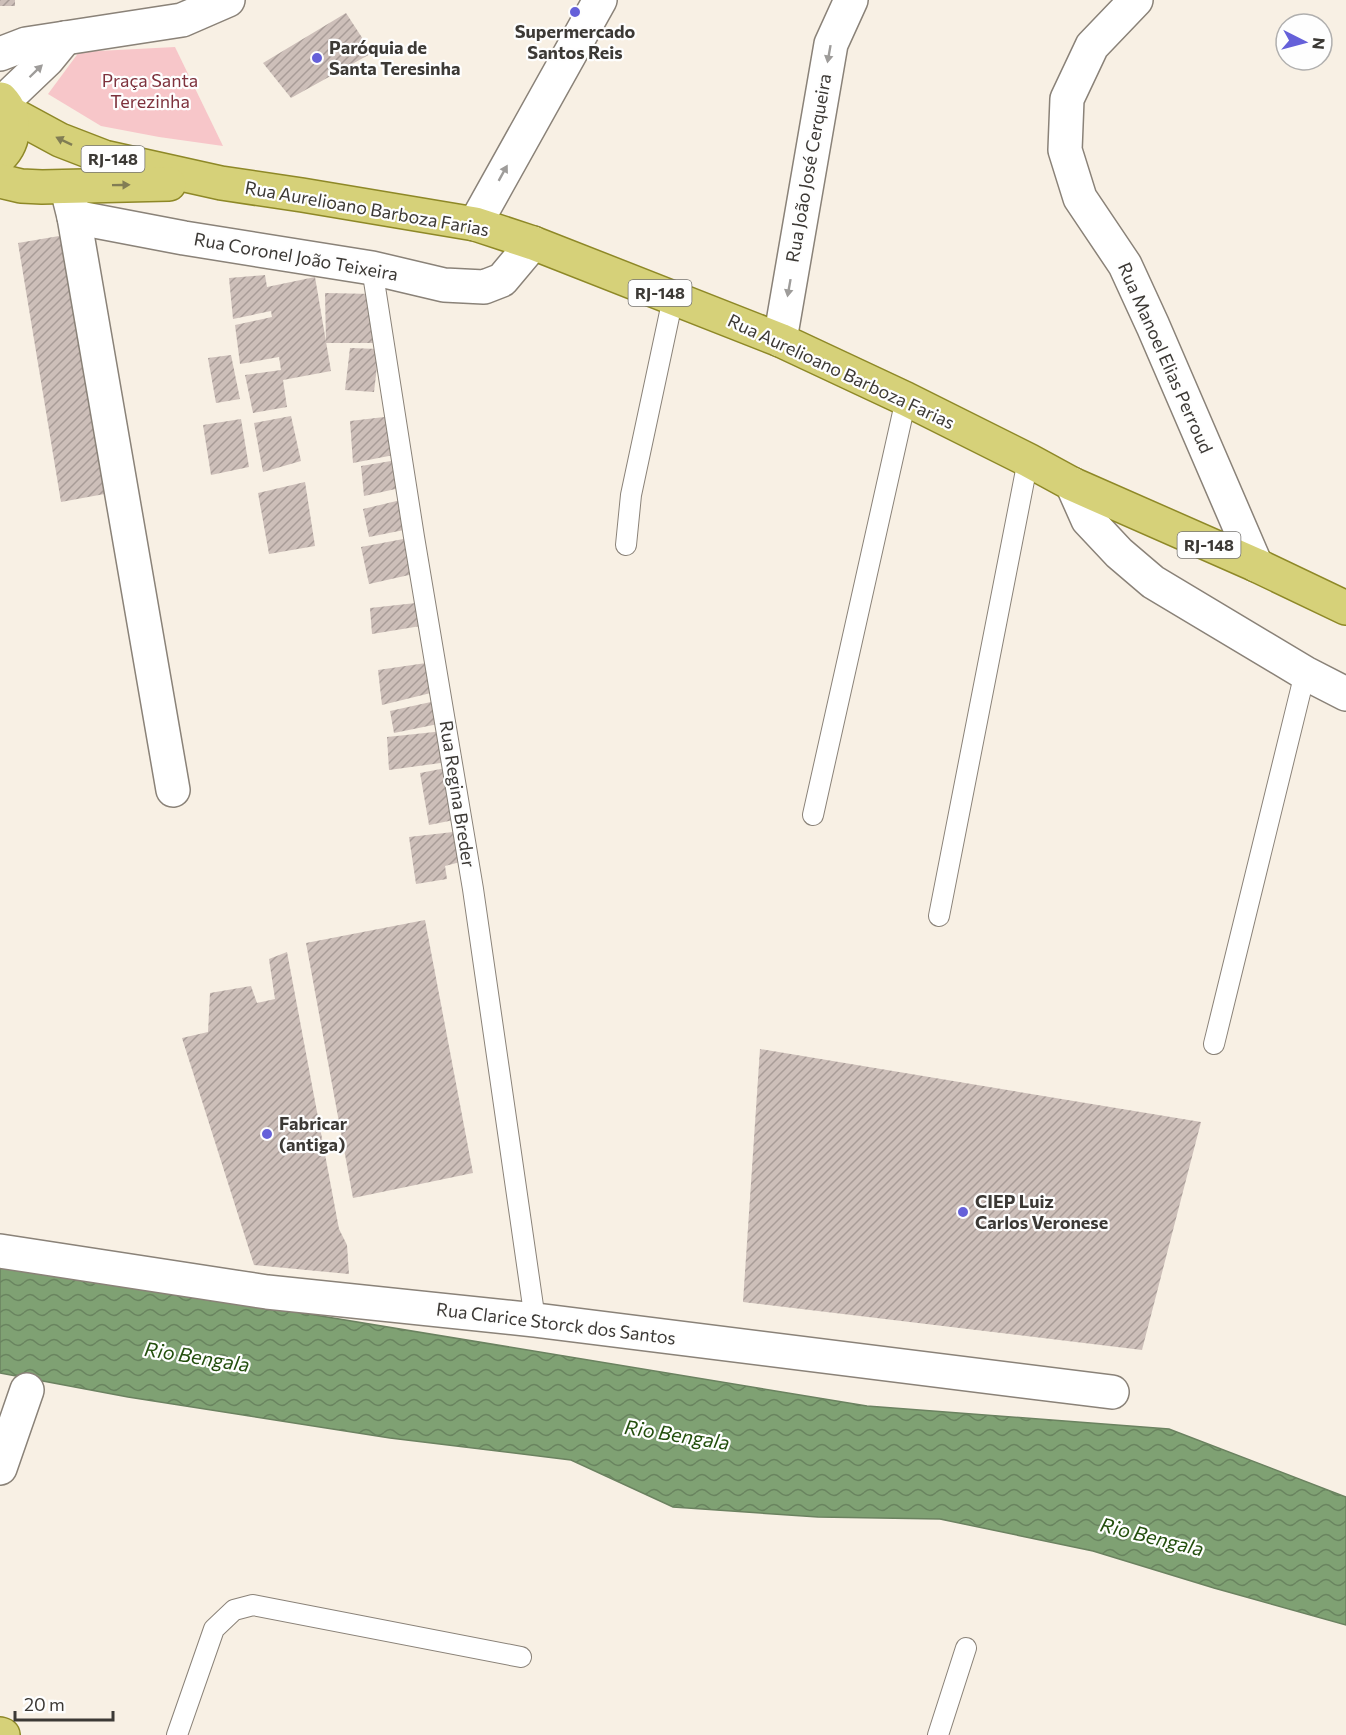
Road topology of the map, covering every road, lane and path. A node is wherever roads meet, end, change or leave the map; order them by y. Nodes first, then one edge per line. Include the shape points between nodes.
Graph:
1 (228, 0) edge
2 (600, 0) edge
3 (851, 0) edge
4 (1136, 0) edge
5 (65, 38) junction
6 (0, 54) edge
7 (5, 104) edge
8 (0, 157) edge
9 (0, 181) edge
10 (221, 183) junction
11 (70, 202) junction
12 (475, 224) junction
13 (533, 243) junction
14 (372, 268) junction
15 (673, 298) junction
16 (780, 340) junction
17 (906, 399) junction
18 (1028, 460) junction
19 (1072, 484) junction
20 (626, 545) dead end
21 (1256, 565) junction
22 (1346, 608) edge
23 (1305, 672) junction
24 (1346, 694) edge
25 (173, 790) dead end
26 (813, 815) dead end
27 (939, 916) dead end
28 (1214, 1044) dead end
29 (0, 1251) edge
30 (535, 1320) junction
31 (27, 1390) dead end
32 (1112, 1392) dead end
33 (0, 1467) edge
34 (966, 1648) dead end
35 (521, 1657) dead end
36 (177, 1735) edge
37 (938, 1735) edge

1 - 5 street via 182,20
12 -> 2 street
3 -> 16 street, Rua João José Cerqueira via 831,44
4 - 21 street, Rua Manoel Elias Perroud via 1092,46 1067,99 1065,150 1080,198 1125,265 1144,306
5 - 6 street via 26,44
7 -> 5 street
7 - 8 main road via 13,133
10 -> 7 main road, RJ-148 via 104,157 60,140
9 - 11 main road
11 -> 10 main road
10 - 12 main road, Rua Aurelioano Barboza Farias / RJ-148
11 - 14 street, Rua Coronel João Teixeira via 184,238
11 - 25 street
12 - 13 main road, Rua Aurelioano Barboza Farias / RJ-148
13 - 14 street, Rua Coronel João Teixeira via 502,279 484,287 444,285
13 - 15 main road, Rua Aurelioano Barboza Farias / RJ-148
14 - 30 lane, Rua Regina Breder via 473,889
15 - 16 main road, Rua Aurelioano Barboza Farias / RJ-148
15 - 20 lane via 631,495
16 - 17 main road, Rua Aurelioano Barboza Farias / RJ-148
17 - 18 main road, Rua Aurelioano Barboza Farias / RJ-148
17 - 26 lane
18 - 19 main road, Rua Aurelioano Barboza Farias / RJ-148
18 - 27 lane
19 - 21 main road, RJ-148
19 - 23 street via 1088,520 1153,582
21 - 22 main road, RJ-148
23 - 24 street
23 - 28 lane
29 - 30 street, Rua Clarice Storck dos Santos via 267,1293
30 - 32 street, Rua Clarice Storck dos Santos
31 - 33 street
34 - 37 lane
35 - 36 lane via 253,1605 234,1610 214,1629

